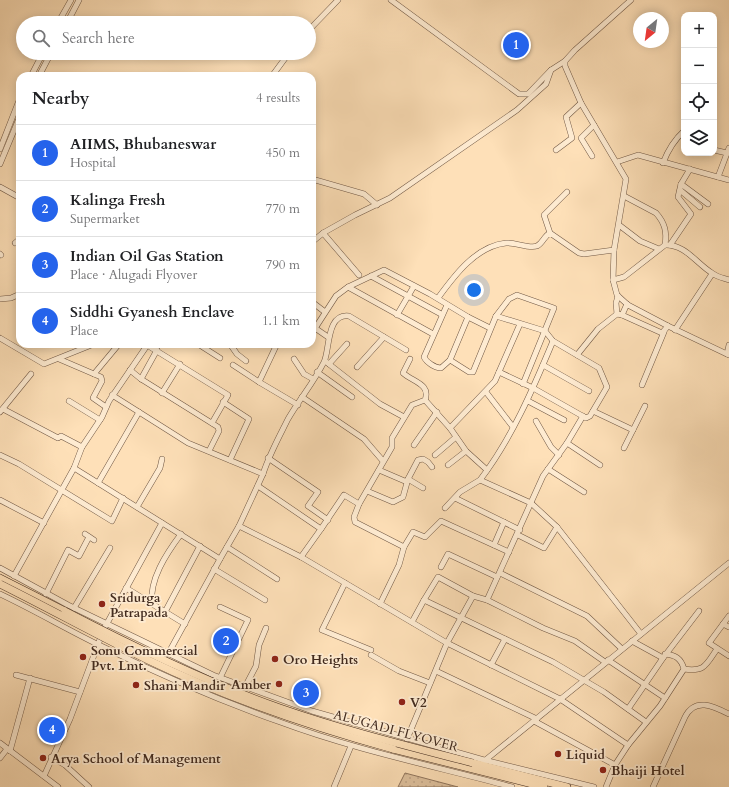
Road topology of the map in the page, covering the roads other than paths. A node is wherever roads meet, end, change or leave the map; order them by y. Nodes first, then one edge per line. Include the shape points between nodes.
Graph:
1 (71, 0) edge
2 (79, 0) edge
3 (338, 0) edge
4 (391, 0) edge
5 (631, 0) edge
6 (62, 16) edge
7 (71, 16) edge
8 (316, 23) edge
9 (39, 60) edge
10 (47, 60) edge
11 (284, 60) edge
12 (564, 61) junction
13 (551, 70) junction
14 (33, 72) edge
15 (41, 72) edge
16 (275, 72) edge
17 (581, 103) junction
18 (16, 108) edge
19 (594, 125) junction
20 (16, 126) edge
21 (681, 134) edge
22 (0, 149) edge
23 (556, 150) dead end
24 (717, 151) edge
25 (728, 155) edge
26 (592, 156) dead end
27 (617, 162) junction
28 (663, 163) junction
29 (0, 164) edge
30 (690, 169) junction
31 (718, 177) junction
32 (316, 180) edge
33 (729, 180) edge
34 (681, 184) junction
35 (0, 187) edge
36 (680, 190) junction
37 (567, 192) dead end
38 (16, 196) edge
39 (624, 196) junction
40 (708, 204) dead end
41 (377, 205) junction
42 (700, 207) dead end
43 (619, 225) junction
44 (323, 233) junction
45 (550, 233) junction
46 (316, 239) edge
47 (668, 245) junction
48 (659, 249) junction
49 (614, 250) junction
50 (712, 274) junction
51 (359, 275) dead end
52 (371, 276) junction
53 (614, 280) junction
54 (729, 280) edge
55 (414, 286) junction
56 (348, 288) junction
57 (16, 296) edge
58 (408, 296) junction
59 (618, 296) junction
60 (438, 298) junction
61 (0, 299) edge
62 (627, 304) junction
63 (316, 305) edge
64 (447, 305) junction
65 (324, 312) junction
66 (441, 314) junction
67 (619, 314) junction
68 (397, 315) junction
69 (496, 316) junction
70 (468, 317) junction
71 (316, 324) edge
72 (520, 324) junction
73 (668, 326) junction
74 (490, 328) junction
75 (675, 330) junction
76 (316, 331) edge
77 (545, 331) junction
78 (664, 332) junction
79 (433, 334) junction
80 (328, 337) junction
81 (384, 337) junction
82 (0, 338) edge
83 (553, 341) junction
84 (347, 344) dead end
85 (729, 345) edge
86 (16, 347) edge
87 (17, 348) edge
88 (85, 348) edge
89 (116, 348) edge
90 (145, 348) edge
91 (153, 348) edge
92 (204, 348) edge
93 (233, 348) edge
94 (275, 348) edge
95 (157, 350) junction
96 (406, 350) dead end
97 (728, 354) edge
98 (578, 355) junction
99 (220, 358) dead end
100 (59, 359) junction
101 (294, 359) dead end
102 (410, 359) dead end
103 (450, 360) junction
104 (246, 361) dead end
105 (327, 362) junction
106 (180, 364) junction
107 (233, 365) dead end
108 (543, 365) junction
109 (357, 367) dead end
110 (130, 370) junction
111 (317, 372) junction
112 (499, 372) junction
113 (31, 374) dead end
114 (94, 374) junction
115 (140, 379) junction
116 (313, 379) junction
117 (259, 382) junction
118 (523, 384) junction
119 (642, 385) dead end
120 (533, 388) junction
121 (590, 391) dead end
122 (162, 392) junction
123 (486, 392) junction
124 (112, 395) junction
125 (302, 397) junction
126 (352, 398) dead end
127 (425, 400) junction
128 (70, 401) dead end
129 (528, 401) junction
130 (223, 402) junction
131 (298, 405) junction
132 (645, 406) dead end
133 (106, 407) junction
134 (1, 411) edge
135 (593, 411) junction
136 (139, 412) junction
137 (437, 412) junction
138 (583, 416) junction
139 (404, 417) junction
140 (100, 420) junction
141 (536, 420) dead end
142 (564, 420) dead end
143 (212, 423) junction
144 (450, 428) junction
145 (513, 428) junction
146 (633, 430) junction
147 (456, 438) junction
148 (567, 443) junction
149 (414, 445) dead end
150 (82, 447) junction
151 (624, 448) dead end
152 (208, 451) junction
153 (466, 451) junction
154 (0, 455) edge
155 (435, 455) dead end
156 (559, 455) junction
157 (268, 458) junction
158 (162, 459) dead end
159 (230, 460) junction
160 (383, 461) junction
161 (448, 465) dead end
162 (600, 465) dead end
163 (432, 467) dead end
164 (74, 468) junction
165 (548, 469) junction
166 (379, 470) junction
167 (487, 470) junction
168 (263, 474) junction
169 (480, 480) junction
170 (408, 481) junction
171 (98, 483) junction
172 (258, 486) junction
173 (423, 488) dead end
174 (62, 490) junction
175 (367, 491) junction
176 (584, 492) dead end
177 (123, 498) junction
178 (455, 498) junction
179 (0, 500) edge
180 (531, 503) junction
181 (359, 504) junction
182 (137, 507) junction
183 (445, 508) dead end
184 (328, 520) junction
185 (504, 522) junction
186 (44, 523) junction
187 (162, 523) junction
188 (239, 526) junction
189 (557, 527) junction
190 (321, 529) junction
191 (519, 532) junction
192 (180, 534) junction
193 (89, 537) dead end
194 (494, 545) junction
195 (200, 546) junction
196 (227, 547) junction
197 (404, 547) junction
198 (110, 548) dead end
199 (509, 552) junction
200 (300, 557) junction
201 (220, 559) junction
202 (729, 563) edge
203 (441, 567) dead end
204 (0, 568) edge
205 (214, 569) junction
206 (499, 575) junction
207 (14, 576) junction
208 (0, 578) edge
209 (277, 579) dead end
210 (345, 583) junction
211 (0, 584) edge
212 (126, 588) junction
213 (0, 594) edge
214 (46, 594) junction
215 (473, 596) junction
216 (265, 600) dead end
217 (424, 600) junction
218 (487, 600) junction
219 (152, 604) junction
220 (380, 604) junction
221 (220, 606) dead end
222 (74, 608) junction
223 (698, 611) dead end
224 (165, 612) junction
225 (729, 616) edge
226 (462, 617) junction
227 (412, 622) junction
228 (106, 624) junction
229 (185, 624) junction
230 (723, 624) junction
231 (729, 627) edge
232 (266, 628) dead end
233 (641, 634) junction
234 (505, 639) junction
235 (632, 642) junction
236 (447, 643) junction
237 (98, 644) junction
238 (622, 649) junction
239 (717, 650) junction
240 (168, 654) junction
241 (664, 656) junction
242 (729, 656) edge
243 (607, 661) junction
244 (492, 665) junction
245 (684, 669) junction
246 (436, 671) junction
247 (16, 675) dead end
248 (30, 678) junction
249 (220, 678) junction
250 (584, 680) junction
251 (430, 683) junction
252 (646, 685) junction
253 (245, 687) junction
254 (80, 692) junction
255 (665, 698) junction
256 (560, 699) junction
257 (628, 709) junction
258 (729, 714) edge
259 (535, 720) junction
260 (646, 722) junction
261 (407, 739) junction
262 (0, 743) edge
263 (628, 745) junction
264 (351, 746) junction
265 (8, 750) junction
266 (52, 757) junction
267 (0, 758) edge
268 (415, 759) junction
269 (482, 762) junction
270 (616, 765) junction
271 (44, 776) junction
272 (58, 787) edge
273 (89, 787) edge
274 (334, 787) edge
275 (512, 787) edge
276 (544, 787) edge
277 (567, 787) edge
278 (594, 787) edge
279 (606, 787) edge
280 (653, 787) edge

1 - 6 street
2 - 7 street
3 - 8 street
4 - 13 street via 520,94 528,94
5 - 12 street
9 - 14 street
10 - 15 street
11 - 16 street
12 - 13 street
12 - 17 street
13 - 41 street via 546,84 517,110
17 - 19 street
17 - 23 street via 566,117 572,138
18 - 22 street
19 - 26 street via 581,138
19 - 27 street
20 - 29 street
21 - 28 street via 668,150
24 - 25 street
25 - 31 street
27 - 28 street via 635,155
27 - 39 street via 626,179
28 - 30 street
30 - 31 street
30 - 34 street
31 - 33 street
32 - 41 street via 364,194
34 - 36 street
34 - 40 street
35 - 38 street
36 - 42 street
36 - 47 street via 678,198 691,214
37 - 45 street via 544,215
39 - 43 street
39 - 47 street via 656,213 665,227
41 - 44 street
43 - 48 street via 640,241
43 - 49 street
44 - 46 street
44 - 51 street
45 - 49 street via 579,253
45 - 60 street via 537,246 508,242 489,249 458,271
47 - 48 street
47 - 50 street via 685,252
48 - 53 street via 624,277
49 - 53 street
50 - 54 street
50 - 75 street
52 - 55 street via 384,270
52 - 56 street
52 - 58 street
53 - 59 street
55 - 58 street
55 - 60 street
56 - 65 street via 336,296
56 - 68 street
57 - 61 street
58 - 66 street
58 - 68 street
59 - 62 street
59 - 67 street via 616,303
60 - 64 street
62 - 67 street
62 - 73 street
63 - 65 street
64 - 66 street
64 - 70 street
65 - 71 street
66 - 79 street
67 - 78 street via 658,332
67 - 98 street via 598,329
68 - 79 street
69 - 72 street
69 - 74 street
69 - 77 street via 509,299 517,295 553,307
70 - 74 street
70 - 103 street
72 - 77 street
72 - 112 street
73 - 75 street
73 - 78 street
74 - 103 street via 473,372
75 - 97 street
76 - 80 street
77 - 83 street
77 - 118 street
78 - 119 street
79 - 103 street via 424,358 439,369
80 - 81 street via 332,327 345,315
80 - 105 street
81 - 96 street
81 - 109 street
82 - 86 street
83 - 98 street
83 - 108 street
84 - 105 street
85 - 97 street
87 - 100 street via 44,364
88 - 100 street
89 - 114 street
90 - 110 street
91 - 95 street
92 - 99 street
93 - 104 street
94 - 117 street
95 - 106 street
95 - 115 street
98 - 135 street via 599,368 607,384
100 - 114 street
101 - 116 street via 299,368
102 - 127 street via 403,373 425,387
105 - 111 street
105 - 139 street via 380,404
106 - 122 street
106 - 130 street via 228,395
107 - 117 street
108 - 120 street
108 - 121 street
110 - 115 street
110 - 124 street
111 - 116 street
111 - 126 street
112 - 118 street
112 - 123 street
113 - 134 street
114 - 133 street via 101,377 102,381 92,398
115 - 122 street
116 - 125 street
117 - 131 street
118 - 120 street
120 - 129 street
120 - 138 street
122 - 143 street
123 - 144 street
123 - 145 street
124 - 133 street
124 - 136 street
125 - 131 street
125 - 160 street via 364,439
127 - 137 street
127 - 139 street via 412,404
128 - 140 street
129 - 142 street
129 - 145 street
130 - 143 street
130 - 159 street via 249,419
131 - 157 street
132 - 146 street
133 - 140 street
134 - 150 street
135 - 138 street via 588,418
135 - 146 street
136 - 152 street via 188,443
136 - 171 street
137 - 144 street
137 - 149 street
138 - 148 street
139 - 160 street via 392,438 393,445
140 - 150 street
141 - 156 street via 551,447
143 - 152 street via 219,429
144 - 147 street
145 - 167 street
146 - 151 street
147 - 153 street
147 - 155 street
148 - 156 street
148 - 162 street
150 - 164 street
152 - 159 street
153 - 161 street
153 - 167 street
154 - 174 street
156 - 165 street
157 - 168 street
157 - 184 street via 318,492 308,506
158 - 182 street via 160,468
159 - 168 street
160 - 166 street
163 - 170 street via 420,459
164 - 171 street
164 - 174 street
165 - 176 street
165 - 180 street
166 - 170 street
166 - 175 street
167 - 169 street
168 - 172 street
169 - 178 street via 465,488
169 - 180 street
170 - 173 street
170 - 175 street via 403,497 393,502
171 - 177 street
172 - 188 street
172 - 190 street
174 - 177 street via 112,521
174 - 186 street
175 - 181 street
177 - 182 street
178 - 183 street
178 - 185 street
179 - 186 street
180 - 189 street
180 - 191 street
181 - 184 street via 344,495
181 - 197 street via 354,517 355,522
182 - 187 street
184 - 190 street
185 - 191 street
185 - 194 street
186 - 207 street
187 - 192 street
187 - 212 street
188 - 196 street
188 - 200 street
189 - 191 street via 544,548
189 - 233 street
190 - 200 street
191 - 199 street
192 - 195 street
192 - 219 street via 165,559 152,589
193 - 214 street via 79,556 68,550
194 - 197 street via 441,521 425,537 413,532
194 - 199 street
195 - 201 street
195 - 224 street
196 - 201 street
196 - 209 street
197 - 220 street via 399,565
198 - 222 street
199 - 206 street
200 - 210 street
201 - 205 street
202 - 233 street
203 - 206 street via 448,554
204 - 207 street
205 - 216 street
205 - 229 street
206 - 218 street
206 - 238 street via 587,616
207 - 214 street
208 - 269 highway, ALUGADI FLYOVER, bridge via 158,657 243,694 324,723 473,763
210 - 220 street
210 - 251 street via 322,630 371,653 399,671
211 - 268 highway, ALUGADI FLYOVER, bridge via 148,660 194,680 318,728 393,749
212 - 219 street
212 - 228 street
213 - 237 street
214 - 222 street
215 - 217 street via 438,577
215 - 218 street
215 - 226 street
217 - 226 street
217 - 227 street
218 - 243 street via 575,641
219 - 224 street
220 - 227 street
221 - 249 street via 248,620
222 - 228 street
223 - 241 street
224 - 229 street
225 - 230 street
226 - 234 street
226 - 236 street
227 - 236 street
228 - 237 street
228 - 240 street
229 - 240 street
230 - 231 street
230 - 239 street via 709,641 709,645
232 - 253 street via 258,645 256,666
233 - 235 street
234 - 244 street
234 - 250 street
235 - 238 street
235 - 241 street
236 - 244 street
236 - 246 street
237 - 254 street
237 - 264 street via 202,692 280,723
238 - 243 street
239 - 242 street
239 - 245 street via 705,667 694,671
240 - 249 street
241 - 245 street via 674,655
241 - 252 street
243 - 250 street
243 - 252 street
244 - 256 street
245 - 255 street
246 - 251 street
246 - 259 street
247 - 248 street
248 - 254 street
248 - 265 street
249 - 253 street
250 - 256 street
250 - 257 street
251 - 261 street
252 - 255 street
252 - 257 street
253 - 261 street via 306,709
254 - 266 street
255 - 260 street
256 - 259 street
256 - 263 street
257 - 260 street
258 - 280 street via 703,704 692,707
259 - 269 street
259 - 270 street
260 - 263 street
261 - 269 street
262 - 265 street
263 - 270 street
264 - 268 street
264 - 274 street
265 - 267 street
265 - 271 street
266 - 271 street
266 - 273 street via 69,768
268 - 275 street
268 - 276 highway, ALUGADI FLYOVER
269 - 277 highway, ALUGADI FLYOVER
269 - 278 street
270 - 279 street
271 - 272 street

